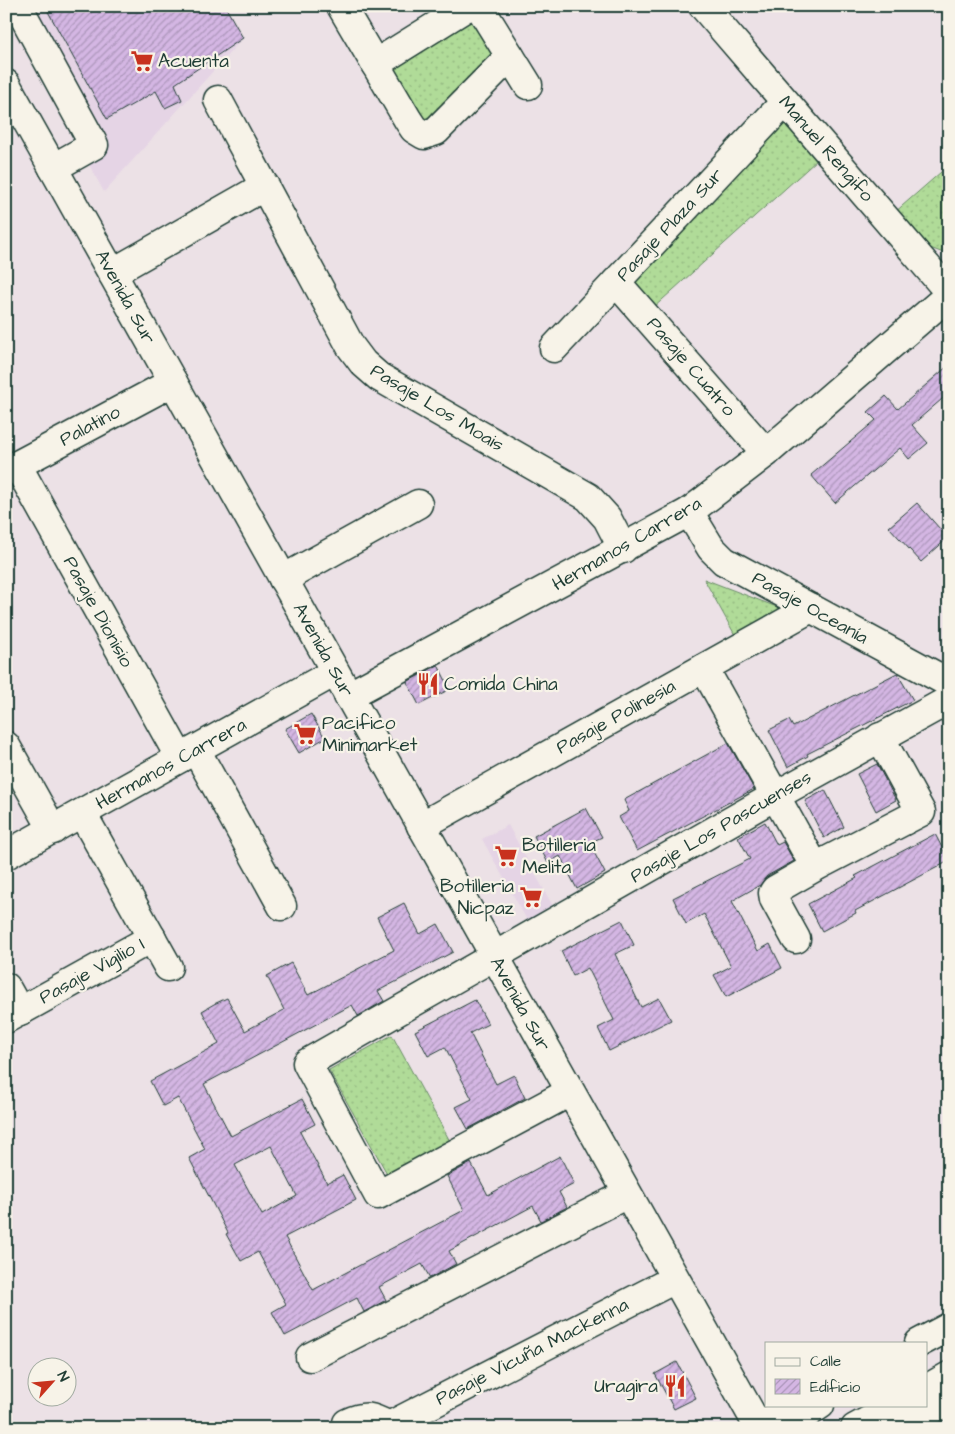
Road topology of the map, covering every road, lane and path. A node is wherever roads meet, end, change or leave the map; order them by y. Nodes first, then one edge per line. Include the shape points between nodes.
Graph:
1 (18, 6) edge
2 (341, 6) edge
3 (468, 6) edge
4 (479, 6) edge
5 (703, 6) edge
6 (510, 56) junction
7 (374, 64) junction
8 (6, 84) edge
9 (528, 85) dead end
10 (218, 100) dead end
11 (785, 102) junction
12 (53, 168) junction
13 (265, 186) junction
14 (112, 273) junction
15 (616, 282) junction
16 (949, 294) edge
17 (554, 348) dead end
18 (173, 382) junction
19 (766, 453) junction
20 (12, 468) edge
21 (418, 504) dead end
22 (689, 512) junction
23 (623, 548) junction
24 (283, 579) junction
25 (811, 608) junction
26 (704, 668) junction
27 (335, 672) junction
28 (949, 683) edge
29 (348, 696) junction
30 (949, 700) edge
31 (880, 737) junction
32 (6, 746) edge
33 (188, 754) junction
34 (775, 796) junction
35 (82, 813) junction
36 (421, 826) junction
37 (53, 830) junction
38 (6, 855) edge
39 (815, 866) junction
40 (282, 906) dead end
41 (152, 938) junction
42 (796, 939) dead end
43 (494, 957) junction
44 (168, 967) dead end
45 (6, 987) edge
46 (13, 1015) edge
47 (570, 1092) junction
48 (627, 1194) junction
49 (675, 1279) junction
50 (949, 1327) edge
51 (949, 1339) edge
52 (921, 1342) edge
53 (928, 1349) edge
54 (310, 1357) dead end
55 (949, 1376) edge
56 (796, 1406) edge
57 (819, 1406) edge
58 (895, 1406) edge
59 (934, 1408) edge
60 (348, 1423) dead end
61 (389, 1427) edge
62 (756, 1427) edge
63 (786, 1428) edge
64 (855, 1428) edge
65 (897, 1428) edge

1 - 12 street via 94,145
2 - 7 street
3 - 7 street
4 - 6 street
5 - 11 street, Manuel Rengifo
6 - 7 street via 436,131 424,135 414,129
6 - 9 street
8 - 12 street, Avenida Sur
10 - 13 street, Pasaje Los Moais
11 - 15 street, Pasaje Plaza Sur
11 - 16 street, Manuel Rengifo
12 - 14 street, Avenida Sur
13 - 14 street
13 - 23 street, Pasaje Los Moais via 351,347 363,363 379,377 588,497 607,518
14 - 18 street, Avenida Sur
15 - 17 street, Pasaje Plaza Sur
15 - 19 street, Pasaje Cuatro
16 - 19 street, Hermanos Carrera
18 - 20 street, Palatino
18 - 24 street, Avenida Sur
19 - 22 street, Hermanos Carrera
20 - 33 street, Pasaje Dionisio
21 - 24 street
22 - 23 street, Hermanos Carrera
22 - 25 street, Pasaje Oceanía via 711,548 724,561
23 - 29 street, Hermanos Carrera
24 - 27 street, Avenida Sur
25 - 26 street, Pasaje Polinesia
25 - 28 street, Pasaje Oceanía
26 - 34 street
26 - 36 street, Pasaje Polinesia
27 - 29 street, Avenida Sur
27 - 33 street, Hermanos Carrera
29 - 36 street, Avenida Sur
30 - 31 street, Pasaje Los Pascuenses
31 - 34 street, Pasaje Los Pascuenses
31 - 39 street via 921,812
32 - 37 street
33 - 35 street, Hermanos Carrera
33 - 40 street, Pasaje Dionisio
34 - 39 street
34 - 43 street, Pasaje Los Pascuenses
35 - 37 street, Hermanos Carrera
35 - 41 street, Pasaje Vigilio I
36 - 43 street, Avenida Sur
37 - 38 street, Hermanos Carrera
39 - 42 street via 773,893
41 - 44 street, Pasaje Vigilio I
41 - 46 street, Pasaje Vigilio I
43 - 47 street, Avenida Sur
43 - 47 street, Pasaje Los Pascuenses via 307,1063 378,1195
45 - 46 street
47 - 48 street, Avenida Sur
48 - 49 street, Avenida Sur
48 - 54 street
49 - 61 street, Pasaje Vicuña Mackenna
49 - 62 street, Avenida Sur
50 - 52 street
51 - 53 street
55 - 59 street
56 - 62 street
57 - 63 street
58 - 64 street
59 - 65 street
60 - 61 street, Pasaje Vicuña Mackenna via 369,1417

